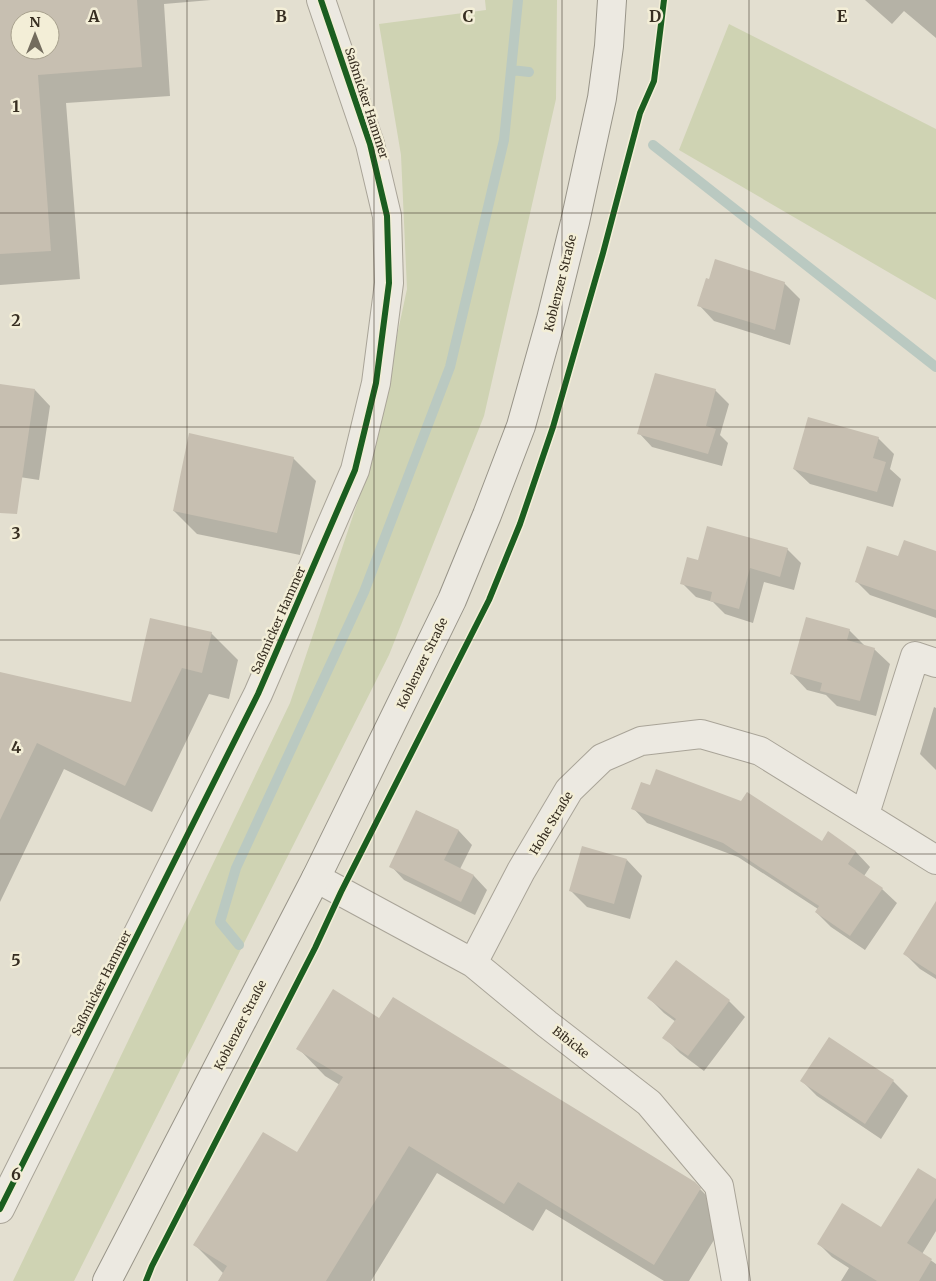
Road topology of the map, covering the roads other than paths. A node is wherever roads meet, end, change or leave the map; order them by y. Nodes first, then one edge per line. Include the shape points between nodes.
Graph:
1 (321, 0) edge
2 (612, 0) edge
3 (936, 663) edge
4 (865, 814) junction
5 (936, 860) edge
6 (316, 878) junction
7 (472, 963) junction
8 (0, 1209) edge
9 (107, 1281) edge
10 (736, 1281) edge

1 - 8 street, Saßmicker Hammer via 370,144 387,216 389,283 376,383 355,470 258,694
2 - 6 street, Koblenzer Straße via 604,81 592,149 521,426 452,600
3 - 4 street via 915,656
4 - 5 street, Hohe Straße
4 - 7 street, Hohe Straße via 760,751 701,734 641,741 602,758 569,790
6 - 7 street, Bibicke
6 - 9 street, Koblenzer Straße
7 - 10 street, Bibicke via 649,1103 719,1186

